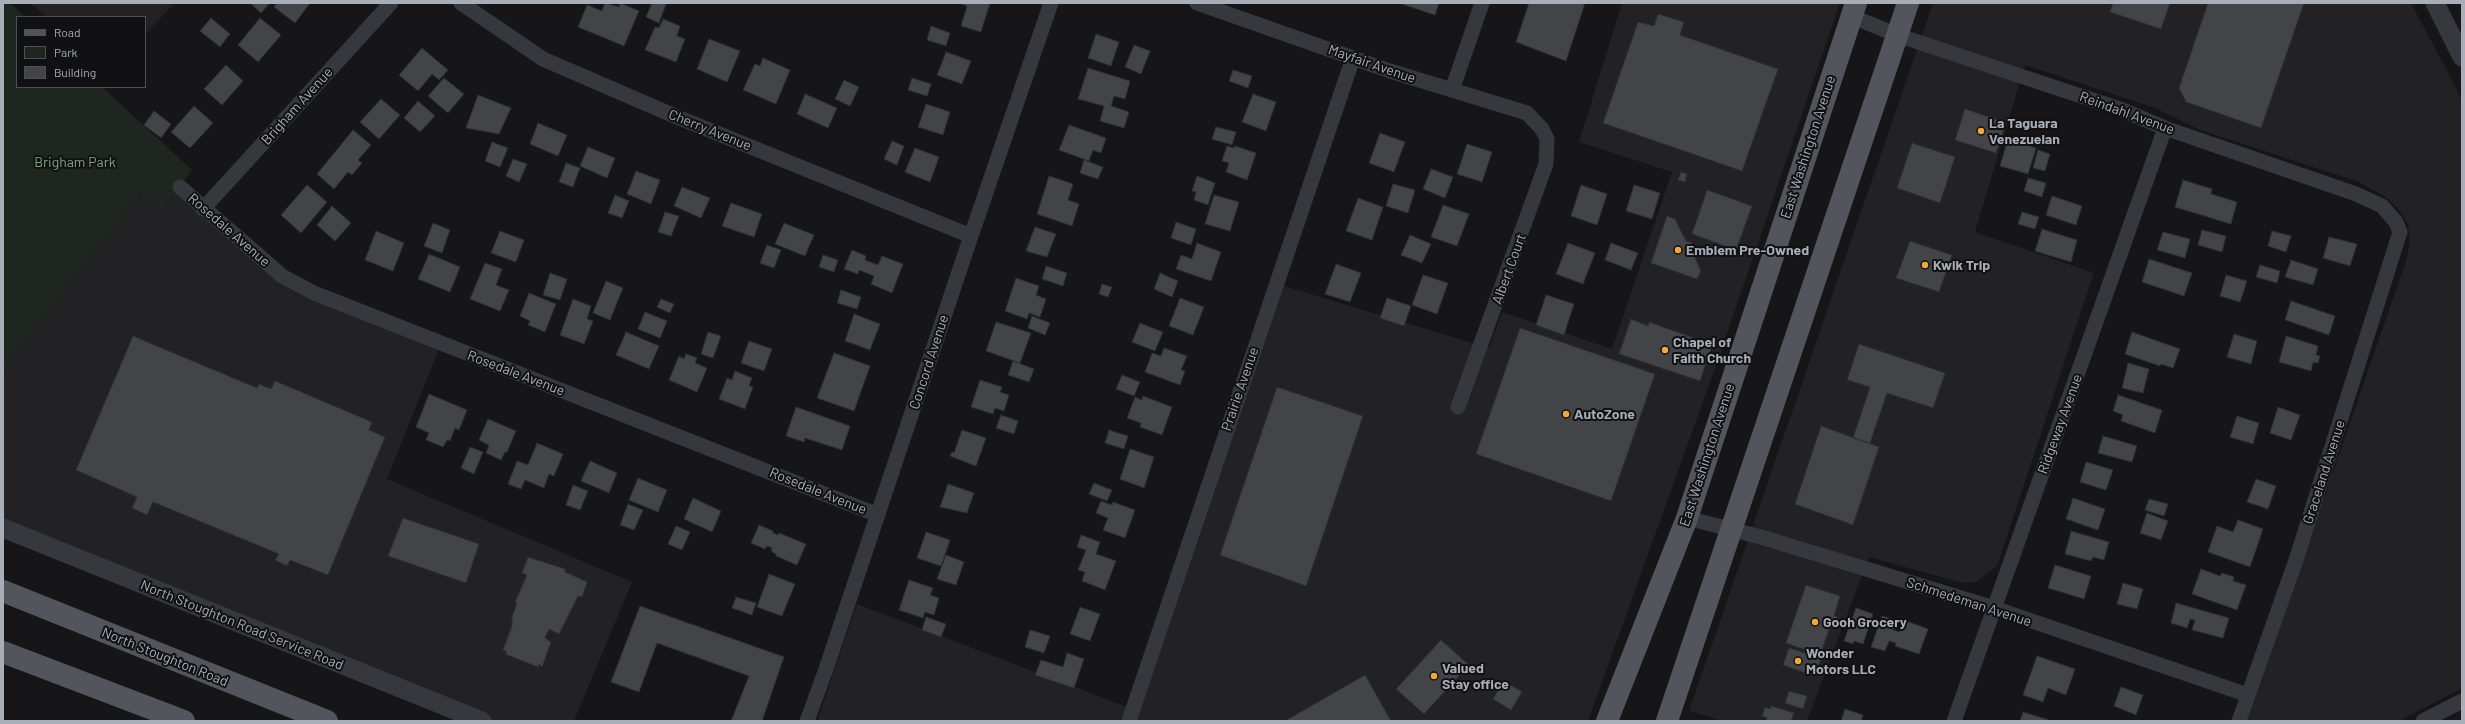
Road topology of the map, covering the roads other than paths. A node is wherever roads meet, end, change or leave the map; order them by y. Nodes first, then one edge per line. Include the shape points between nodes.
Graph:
1 (391, 3) edge
2 (461, 3) edge
3 (1052, 3) edge
4 (1197, 3) edge
5 (1482, 3) edge
6 (1908, 3) edge
7 (2435, 3) edge
8 (1854, 10) edge
9 (1897, 35) junction
10 (2462, 57) edge
11 (1352, 58) junction
12 (1452, 90) junction
13 (2165, 128) junction
14 (1542, 129) joint
15 (180, 187) dead end
16 (203, 210) junction
17 (2396, 222) joint
18 (971, 236) junction
19 (1458, 407) dead end
20 (878, 515) junction
21 (1687, 518) junction
22 (3, 528) edge
23 (1730, 529) junction
24 (3, 591) edge
25 (1994, 608) junction
26 (3, 652) edge
27 (2248, 695) junction
28 (2462, 701) edge
29 (184, 721) edge
30 (328, 721) edge
31 (482, 721) edge
32 (807, 721) edge
33 (1128, 721) edge
34 (1607, 721) edge
35 (1667, 721) edge
36 (1954, 721) edge
37 (2239, 721) edge
38 (2423, 721) edge

1 - 16 street, Brigham Avenue
2 - 18 street, Cherry Avenue via 543,59 677,117
3 - 18 street, Concord Avenue
4 - 11 street, Mayfair Avenue
5 - 12 street
6 - 9 main road
7 - 10 street
8 - 9 street, Reindahl Avenue
8 - 21 main road, East Washington Avenue
9 - 13 street, Reindahl Avenue via 2120,109
9 - 23 main road
11 - 12 street, Mayfair Avenue
11 - 33 street, Prairie Avenue
12 - 14 street, Mayfair Avenue via 1527,113
13 - 17 street, Reindahl Avenue via 2356,194 2382,206
13 - 25 street, Ridgeway Avenue
14 - 19 street, Albert Court via 1547,139 1546,164
15 - 16 street, Rosedale Avenue
16 - 20 street, Rosedale Avenue via 282,276 314,293
17 - 27 street, Graceland Avenue via 2400,232 2296,560
18 - 20 street, Concord Avenue
20 - 32 street, Concord Avenue
21 - 23 street, Schmedeman Avenue
21 - 34 main road, East Washington Avenue
22 - 31 street, North Stoughton Road Service Road
23 - 25 street, Schmedeman Avenue
23 - 35 main road
24 - 30 main road, North Stoughton Road
25 - 27 street, Schmedeman Avenue
25 - 36 street, Ridgeway Avenue
26 - 29 main road
27 - 37 street, Graceland Avenue
28 - 38 street

